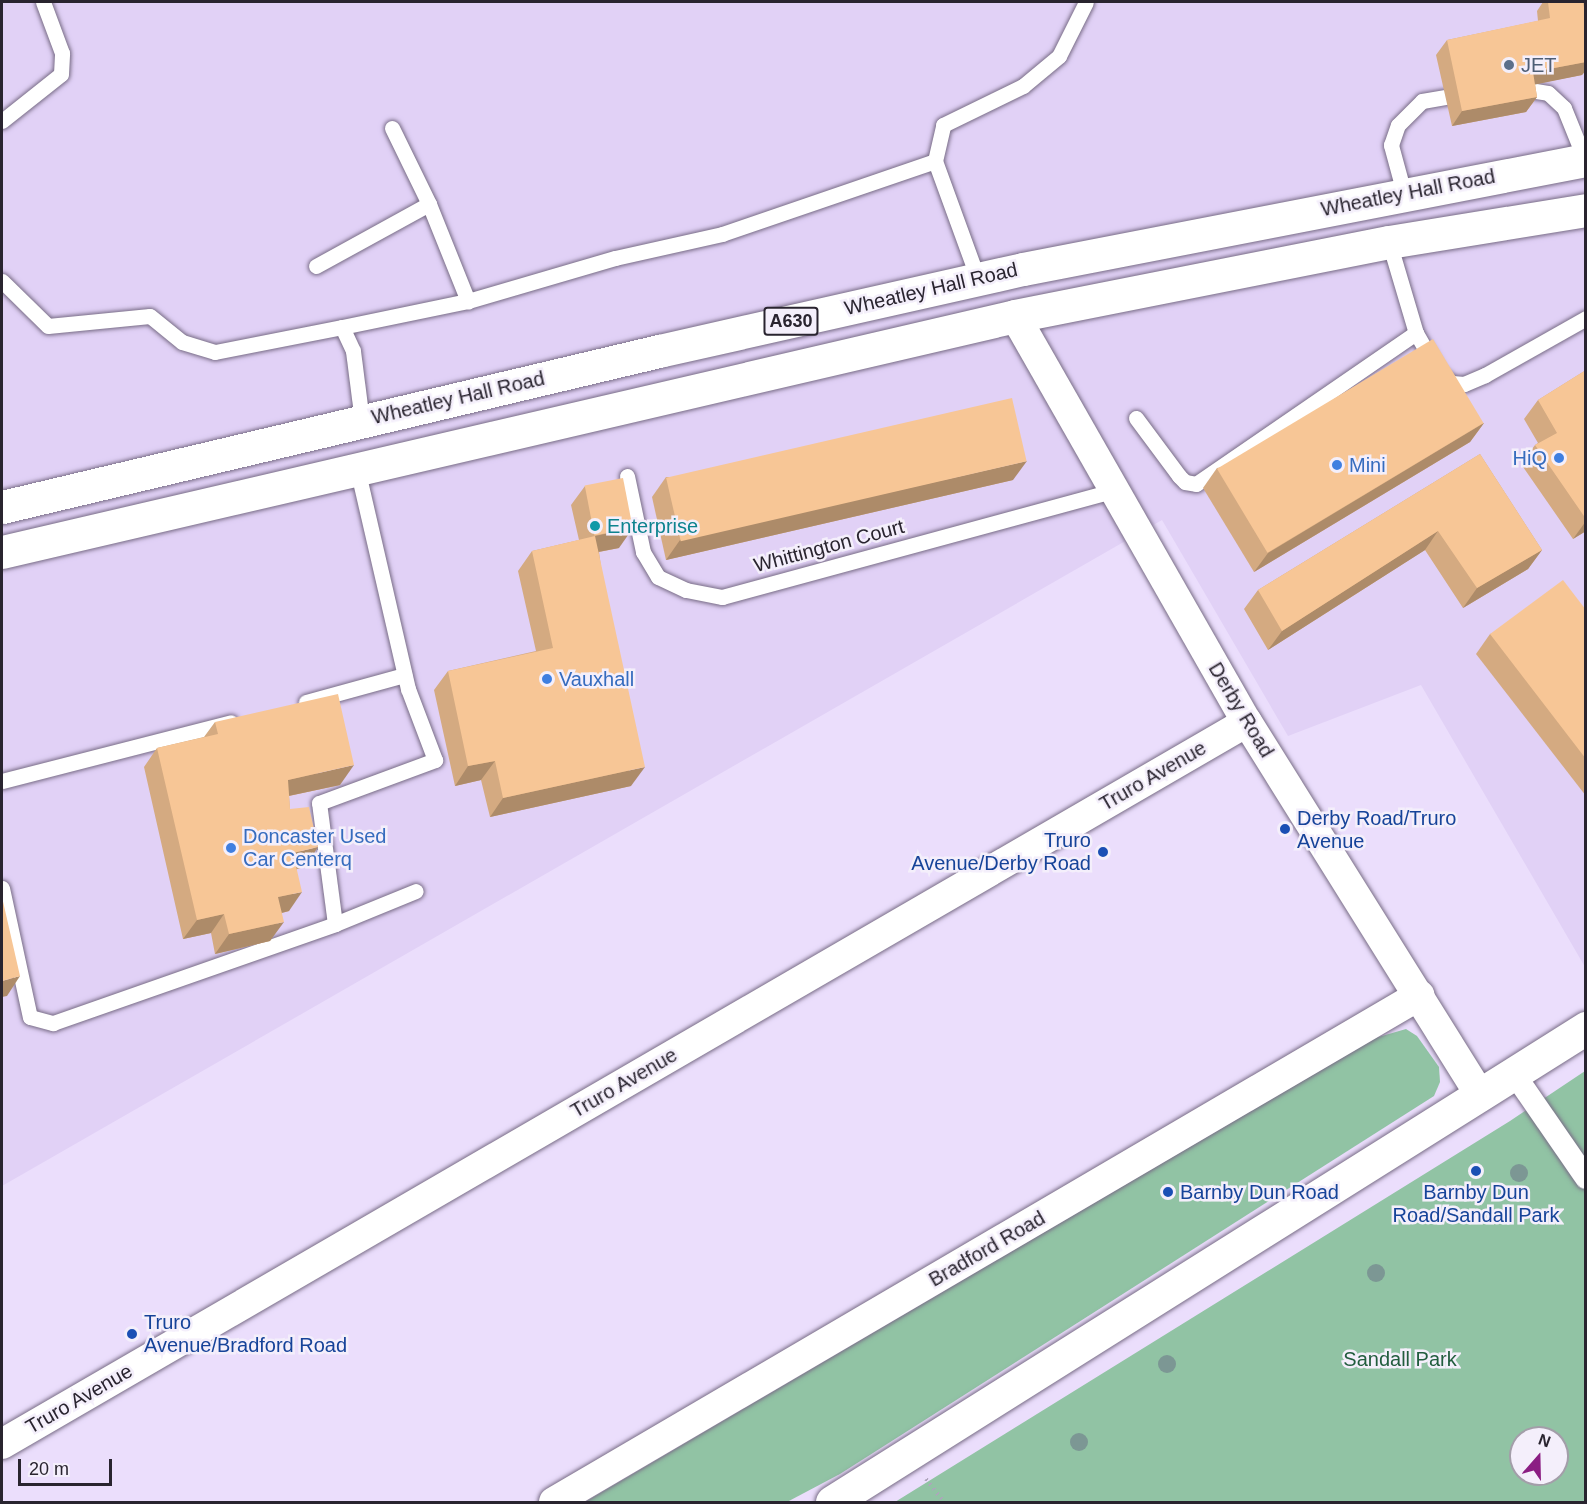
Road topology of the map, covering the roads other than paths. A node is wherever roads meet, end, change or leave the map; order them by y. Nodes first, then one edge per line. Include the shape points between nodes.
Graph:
1 (43, 2) edge
2 (1086, 2) edge
3 (1501, 90) edge
4 (1479, 92) edge
5 (2, 121) edge
6 (392, 128) dead end
7 (1585, 160) edge
8 (935, 161) junction
9 (1404, 193) junction
10 (429, 204) junction
11 (1586, 210) edge
12 (1389, 242) junction
13 (316, 266) dead end
14 (978, 279) junction
15 (2, 281) edge
16 (468, 301) junction
17 (1016, 316) junction
18 (1586, 318) edge
19 (342, 327) junction
20 (1416, 333) junction
21 (1136, 418) dead end
22 (362, 421) junction
23 (357, 468) junction
24 (627, 476) dead end
25 (1116, 490) junction
26 (2, 507) edge
27 (2, 552) edge
28 (404, 675) junction
29 (292, 706) edge
30 (247, 718) edge
31 (1246, 722) junction
32 (2, 781) edge
33 (2, 888) edge
34 (416, 891) dead end
35 (335, 924) junction
36 (1420, 995) junction
37 (1586, 1028) edge
38 (1515, 1075) junction
39 (1481, 1096) junction
40 (1586, 1178) edge
41 (2, 1444) edge
42 (554, 1503) edge
43 (832, 1503) edge

1 - 5 lane via 62,52 61,74
2 - 8 lane via 1059,56 1023,86 943,125
3 - 7 lane via 1523,87 1548,93 1564,108
4 - 9 lane via 1422,101 1398,125 1391,145
6 - 10 lane
7 - 9 main road, Wheatley Hall Road / A630
8 - 14 lane
8 - 16 lane via 722,234 615,258
9 - 14 main road, Wheatley Hall Road / A630
10 - 13 lane
10 - 16 lane
11 - 12 main road, A630
12 - 17 main road, A630
12 - 20 lane
14 - 22 main road, Wheatley Hall Road / A630
15 - 19 lane via 48,326 150,316 182,342 215,352
16 - 19 lane
17 - 23 main road, A630
17 - 25 street, Derby Road
18 - 20 lane via 1485,375 1457,384 1438,373
19 - 22 lane via 353,351
20 - 21 lane via 1196,484 1179,476
22 - 26 main road, Wheatley Hall Road / A630
23 - 27 main road, A630
23 - 28 lane
24 - 25 lane, Whittington Court via 644,552 658,577 686,590 722,597
25 - 31 street, Derby Road
28 - 29 lane
28 - 35 lane via 435,760 319,803
30 - 32 lane
31 - 36 street, Derby Road
31 - 41 street, Truro Avenue
33 - 35 lane via 30,1017 53,1023
34 - 35 lane
36 - 39 street, Derby Road
36 - 42 street, Bradford Road
37 - 38 main road
38 - 39 main road
38 - 40 street
39 - 43 main road

